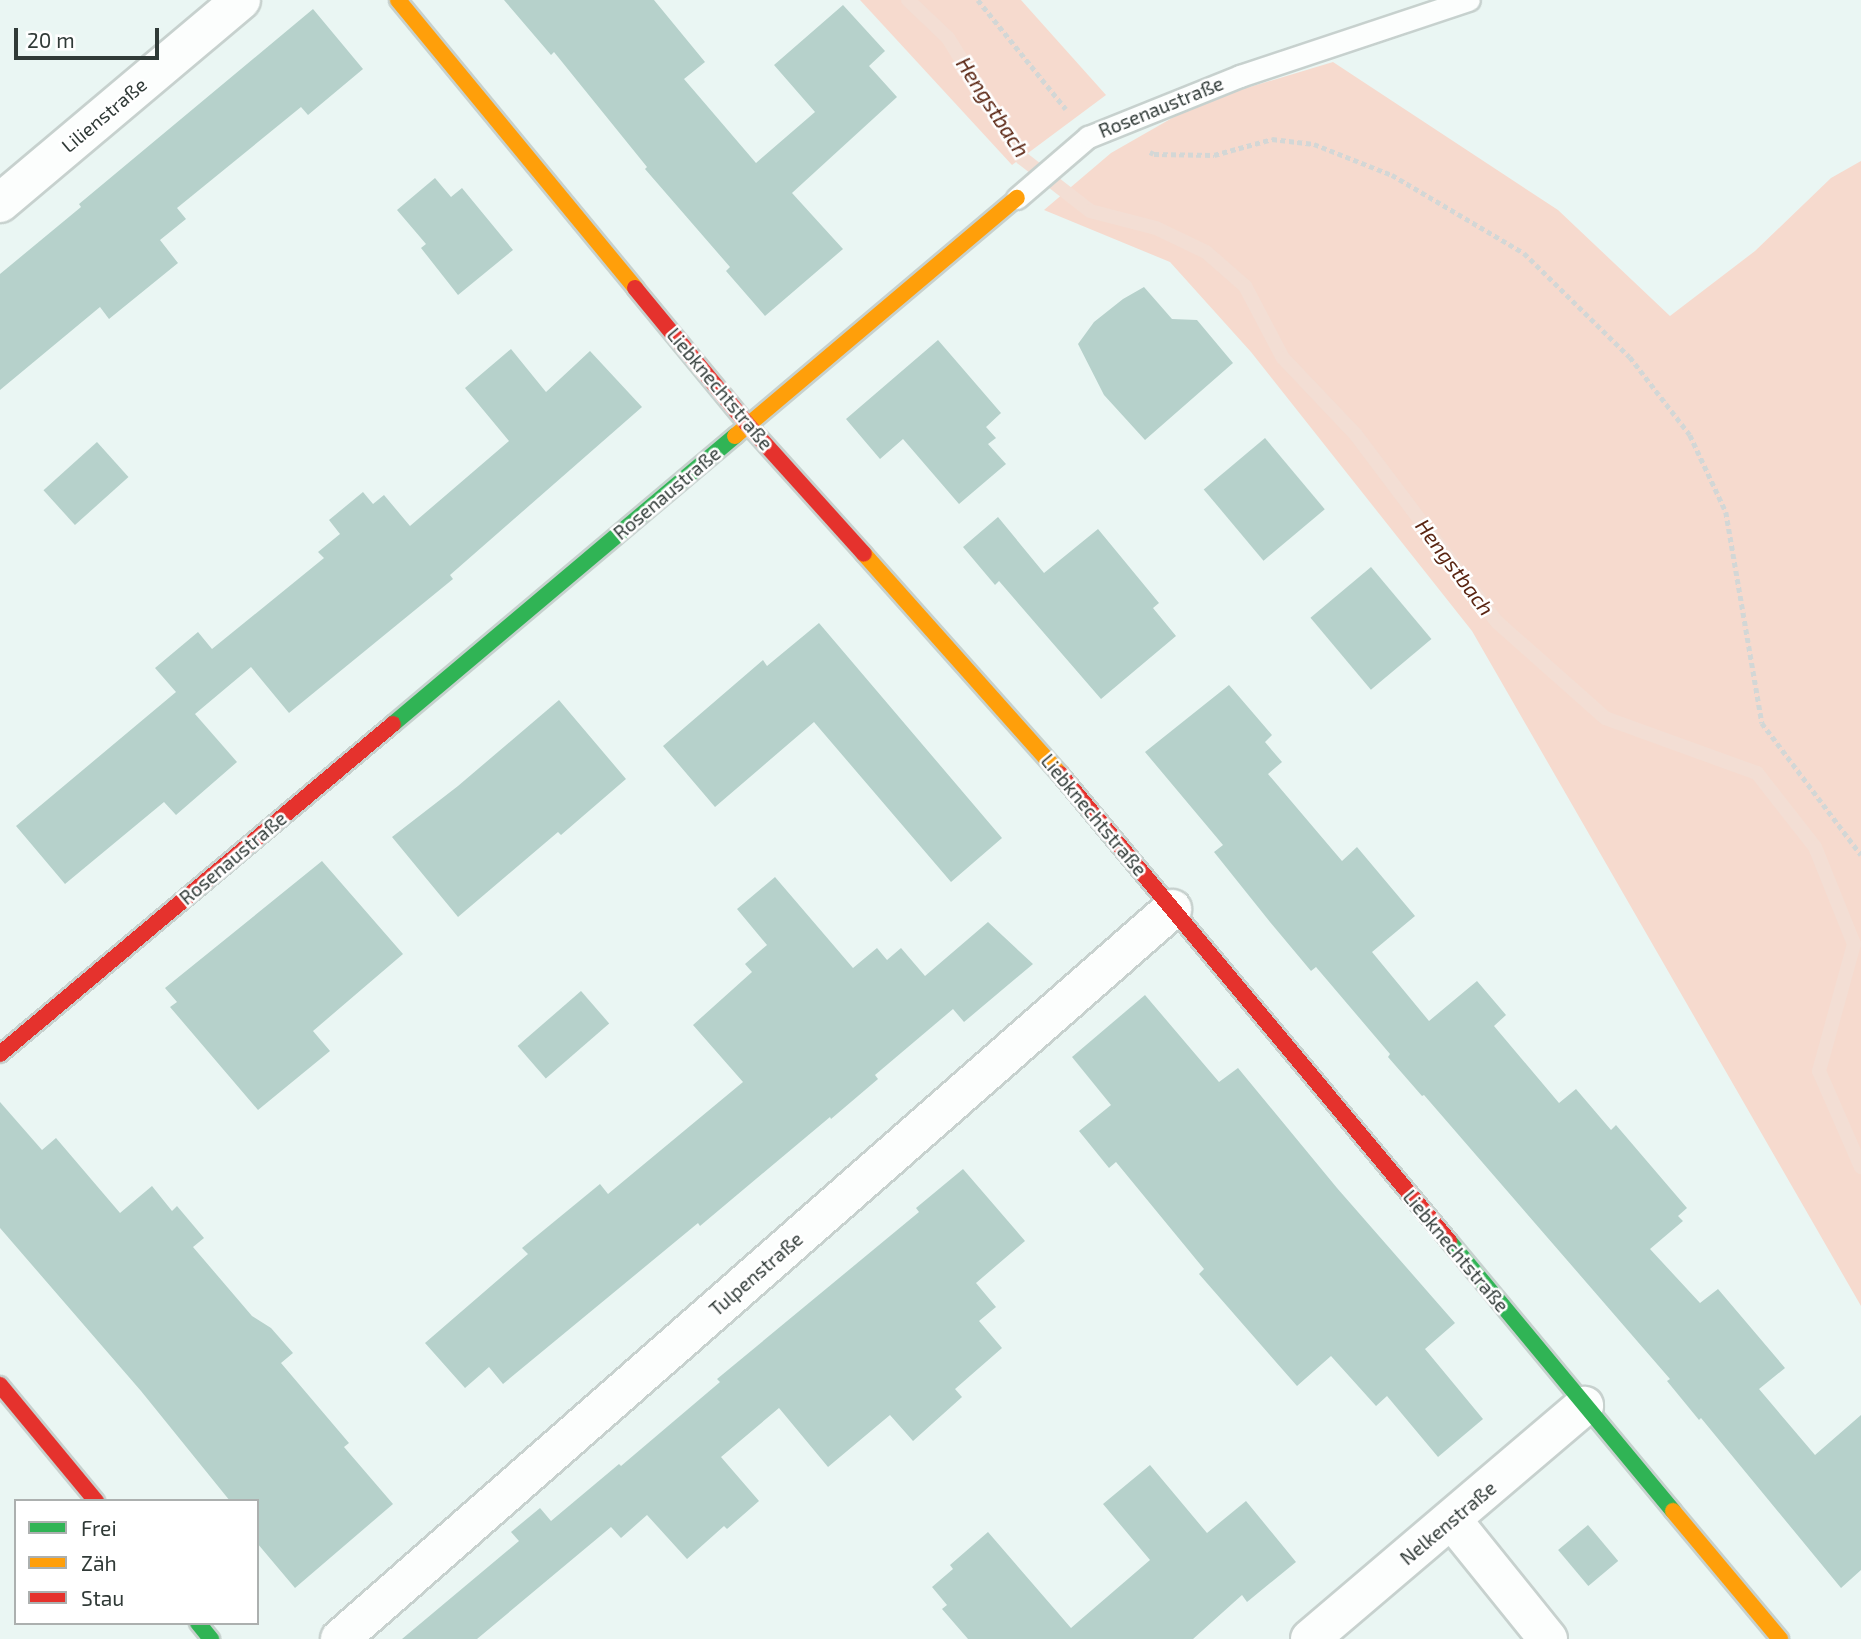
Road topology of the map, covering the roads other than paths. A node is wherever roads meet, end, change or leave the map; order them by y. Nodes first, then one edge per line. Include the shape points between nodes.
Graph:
1 (241, 0) edge
2 (398, 0) edge
3 (1469, 0) edge
4 (1017, 198) joint
5 (0, 203) edge
6 (748, 425) junction
7 (1172, 909) junction
8 (0, 1054) edge
9 (0, 1385) edge
10 (1584, 1406) junction
11 (94, 1499) edge
12 (1452, 1520) junction
13 (200, 1625) edge
14 (211, 1639) edge
15 (340, 1639) edge
16 (1310, 1639) edge
17 (1548, 1639) edge
18 (1780, 1639) edge

1 - 5 street, Lilienstraße
2 - 6 street, Liebknechtstraße
3 - 4 lane, Rosenaustraße via 1240,76 1119,125 1083,141
4 - 6 street, Rosenaustraße
6 - 7 street, Liebknechtstraße via 1051,763
6 - 8 street, Rosenaustraße
7 - 10 street, Liebknechtstraße
7 - 15 street, Tulpenstraße
9 - 11 street
10 - 12 street, Nelkenstraße
10 - 18 street, Liebknechtstraße
12 - 16 street, Nelkenstraße
12 - 17 street
13 - 14 street

